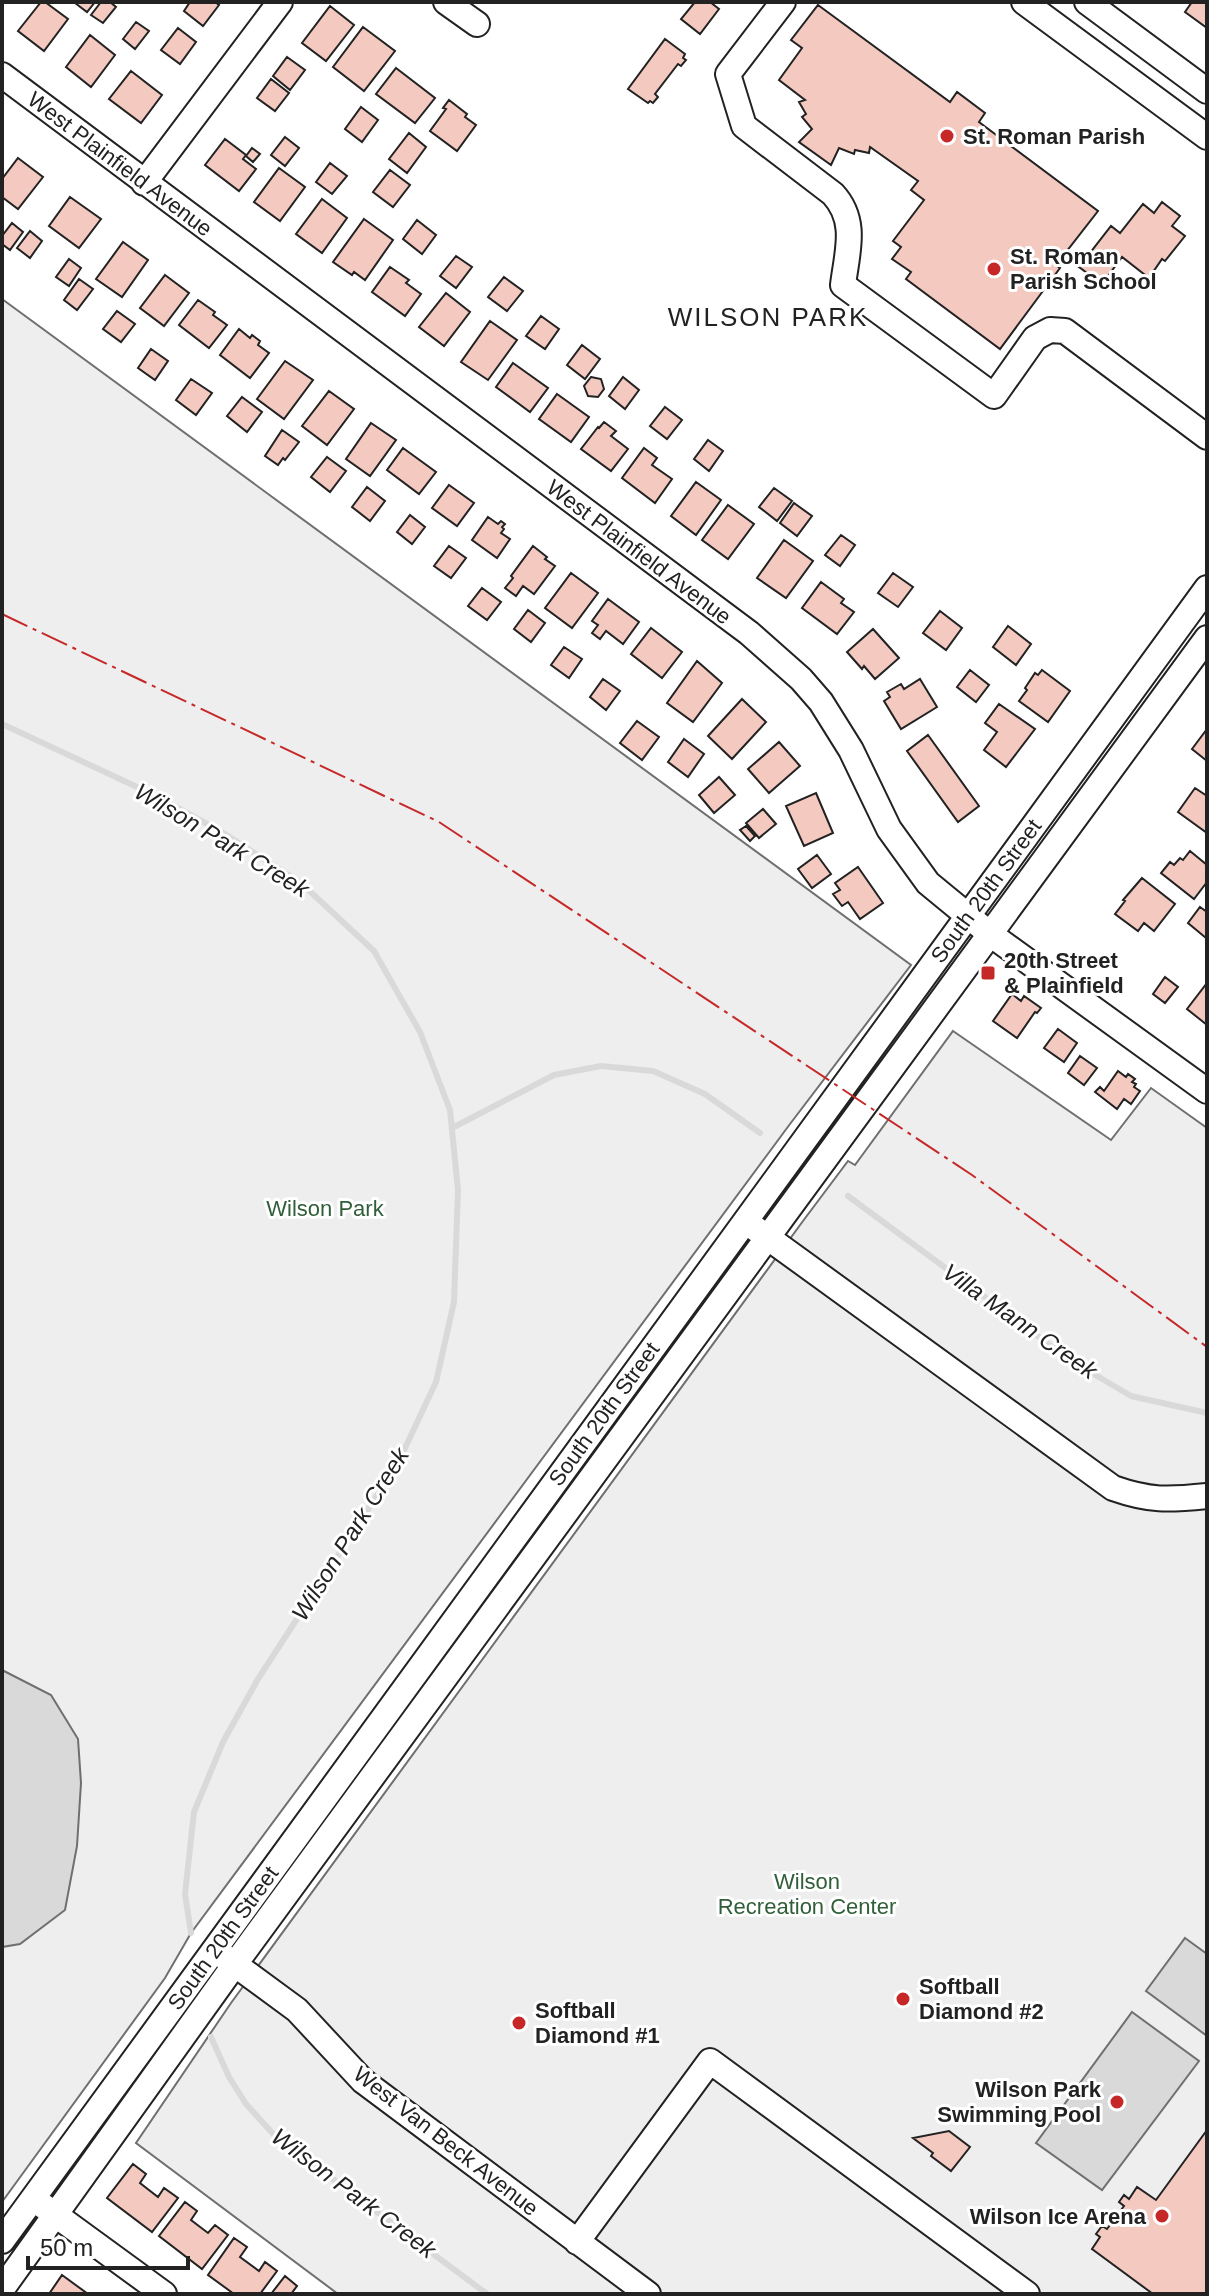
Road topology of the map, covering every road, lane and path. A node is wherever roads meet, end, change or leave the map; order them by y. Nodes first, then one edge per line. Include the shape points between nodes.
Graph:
1 (280, 2) edge
2 (446, 2) edge
3 (783, 2) edge
4 (1024, 2) edge
5 (1087, 2) edge
6 (477, 24) dead end
7 (2, 75) edge
8 (1207, 91) edge
9 (1207, 137) edge
10 (144, 183) junction
11 (1207, 437) edge
12 (1207, 588) edge
13 (1207, 638) edge
14 (967, 916) junction
15 (990, 934) junction
16 (1207, 1091) edge
17 (744, 1221) junction
18 (767, 1238) junction
19 (613, 1402) junction
20 (635, 1418) junction
21 (1207, 1496) edge
22 (208, 1958) junction
23 (229, 1973) junction
24 (34, 2198) junction
25 (55, 2214) junction
26 (2, 2241) edge
27 (577, 2242) junction
28 (2, 2289) edge
29 (164, 2294) edge
30 (648, 2294) edge
31 (1027, 2294) edge

1 - 10 street
2 - 6 street
3 - 11 street via 728,74 744,126 844,206 850,231 843,285 994,396 1035,338 1050,330 1065,331
4 - 9 street
5 - 8 street
7 - 10 street, West Plainfield Avenue
10 - 14 street, West Plainfield Avenue via 749,633 801,679 851,750 889,829 928,883
12 - 14 street, South 20th Street
13 - 15 street, South 20th Street
14 - 15 street, West Plainfield Avenue
14 - 17 street, South 20th Street
15 - 16 street, West Plainfield Avenue
15 - 18 street, South 20th Street
17 - 18 street
17 - 19 street, South 20th Street
18 - 20 street, South 20th Street
18 - 21 street via 1113,1488 1139,1498
19 - 20 street
19 - 22 street, South 20th Street
20 - 23 street, South 20th Street
22 - 23 street, West Van Beck Avenue
22 - 24 street, South 20th Street
23 - 25 street, South 20th Street
23 - 27 street, West Van Beck Avenue via 297,2010 363,2081
24 - 25 street
24 - 26 street, South 20th Street
25 - 28 street, South 20th Street
25 - 29 street
27 - 30 street, West Van Beck Avenue
27 - 31 street via 710,2061

